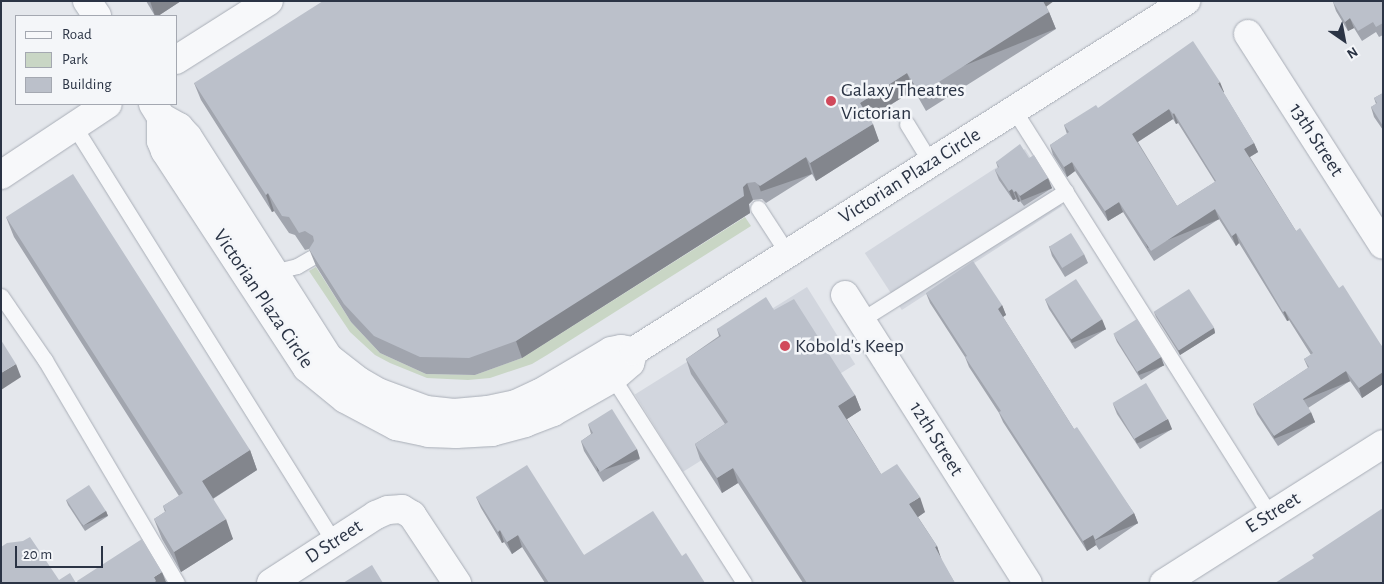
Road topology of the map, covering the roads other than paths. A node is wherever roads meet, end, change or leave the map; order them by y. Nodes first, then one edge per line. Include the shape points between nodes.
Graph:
1 (87, 1) edge
2 (269, 1) edge
3 (1186, 1) edge
4 (96, 15) edge
5 (1248, 34) dead end
6 (178, 59) edge
7 (106, 105) edge
8 (157, 110) edge
9 (1014, 110) junction
10 (906, 124) dead end
11 (74, 126) junction
12 (931, 163) junction
13 (1, 175) edge
14 (1066, 192) junction
15 (758, 208) edge
16 (1383, 245) edge
17 (788, 254) junction
18 (310, 258) edge
19 (273, 272) junction
20 (844, 295) dead end
21 (1, 296) edge
22 (861, 320) junction
23 (634, 351) junction
24 (613, 378) junction
25 (1383, 444) edge
26 (1270, 515) junction
27 (334, 542) junction
28 (177, 583) edge
29 (270, 583) edge
30 (457, 583) edge
31 (744, 583) edge
32 (1028, 583) edge
33 (1164, 583) edge

1 - 4 street
2 - 6 street
3 - 9 street, Victorian Plaza Circle
5 - 16 street, 13th Street
7 - 11 street
8 - 19 street, Victorian Plaza Circle via 188,137
8 - 24 street, Victorian Plaza Circle via 165,151 290,346 306,368 344,399 396,426 428,433 483,432 525,424
9 - 12 street, Victorian Plaza Circle
9 - 14 lane
10 - 12 lane
11 - 13 street
11 - 27 lane
12 - 17 street, Victorian Plaza Circle
14 - 22 lane
14 - 26 lane
15 - 17 lane
17 - 23 street, Victorian Plaza Circle
18 - 19 lane via 297,266
19 - 23 street, Victorian Plaza Circle via 328,356 380,393 426,410 454,413 516,404 611,351
20 - 22 street, 12th Street
21 - 28 lane via 45,360
22 - 32 street, 12th Street
23 - 24 street, Victorian Plaza Circle via 630,362
24 - 31 lane
25 - 26 street, E Street
26 - 33 street, E Street
27 - 29 street, D Street
27 - 30 street, D Street via 376,515 402,509 417,521

